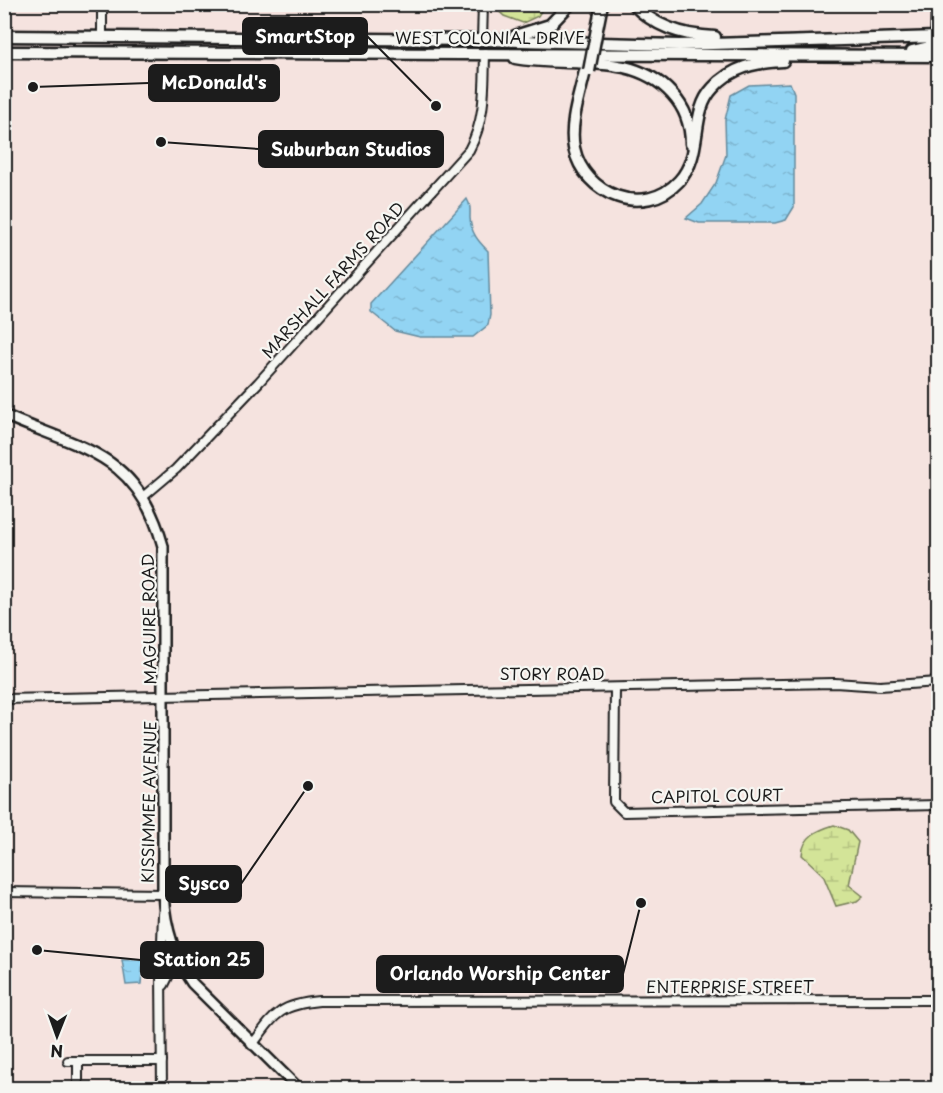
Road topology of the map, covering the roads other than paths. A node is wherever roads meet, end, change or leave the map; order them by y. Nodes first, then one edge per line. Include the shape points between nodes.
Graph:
1 (102, 4) edge
2 (483, 4) edge
3 (570, 4) edge
4 (597, 4) edge
5 (602, 4) edge
6 (633, 4) edge
7 (936, 4) edge
8 (595, 29) junction
9 (6, 36) edge
10 (102, 37) junction
11 (164, 37) junction
12 (937, 37) edge
13 (838, 39) junction
14 (483, 40) junction
15 (4, 51) edge
16 (165, 52) junction
17 (485, 53) junction
18 (874, 56) junction
19 (939, 56) edge
20 (587, 71) junction
21 (4, 415) edge
22 (144, 496) junction
23 (939, 682) edge
24 (615, 688) junction
25 (165, 694) junction
26 (4, 699) edge
27 (939, 806) edge
28 (4, 892) edge
29 (163, 894) junction
30 (164, 909) junction
31 (176, 953) junction
32 (180, 964) junction
33 (161, 972) junction
34 (162, 992) junction
35 (939, 1000) edge
36 (252, 1045) junction
37 (68, 1061) dead end
38 (78, 1061) junction
39 (162, 1061) junction
40 (78, 1089) edge
41 (162, 1089) edge
42 (298, 1089) edge

1 - 10 street
2 - 14 street
3 - 14 highway via 556,21 542,29
4 - 8 highway
5 - 8 highway
6 - 13 highway via 661,26 703,36 798,34
7 - 12 street
8 - 20 highway, bridge
9 - 10 highway, WEST COLONIAL DRIVE
10 - 11 highway, WEST COLONIAL DRIVE
11 - 14 highway, WEST COLONIAL DRIVE
11 - 16 highway
12 - 13 highway, WEST COLONIAL DRIVE
12 - 18 highway via 921,51
13 - 14 highway, WEST COLONIAL DRIVE via 679,45
15 - 16 highway, WEST COLONIAL DRIVE
16 - 17 highway, WEST COLONIAL DRIVE
17 - 18 highway, WEST COLONIAL DRIVE
17 - 20 highway via 537,62 625,66 658,81 680,104 691,135 687,160 666,186 643,194 618,193 597,182 588,171 579,152 578,136
17 - 22 street, MARSHALL FARMS ROAD via 483,114 469,150 258,383 176,469
18 - 19 highway, WEST COLONIAL DRIVE
18 - 20 highway via 778,61 737,69 707,96 695,153 686,172 665,192 636,200 609,194 595,186 579,165 573,135
21 - 22 main road, MAGUIRE ROAD via 108,460 130,477
22 - 25 main road, MAGUIRE ROAD via 156,519 163,546
23 - 24 street, STORY ROAD
24 - 25 street, STORY ROAD
24 - 27 street, CAPITOL COURT via 614,802 624,812
25 - 26 street, STORY ROAD
25 - 29 main road, KISSIMMEE AVENUE
28 - 29 street
29 - 30 main road, KISSIMMEE AVENUE
30 - 31 main road, KISSIMMEE AVENUE
30 - 33 street, KISSIMMEE AVENUE
31 - 32 main road, KISSIMMEE AVENUE
31 - 33 street via 164,962
32 - 34 street via 165,980
32 - 36 main road, KISSIMMEE AVENUE via 211,1004
33 - 34 street, KISSIMMEE AVENUE
34 - 39 street, KISSIMMEE AVENUE
35 - 36 street, ENTERPRISE STREET via 319,1001 294,1003 279,1011
36 - 42 main road, KISSIMMEE AVENUE
37 - 38 street
38 - 39 street
38 - 40 street
39 - 41 street, KISSIMMEE AVENUE

